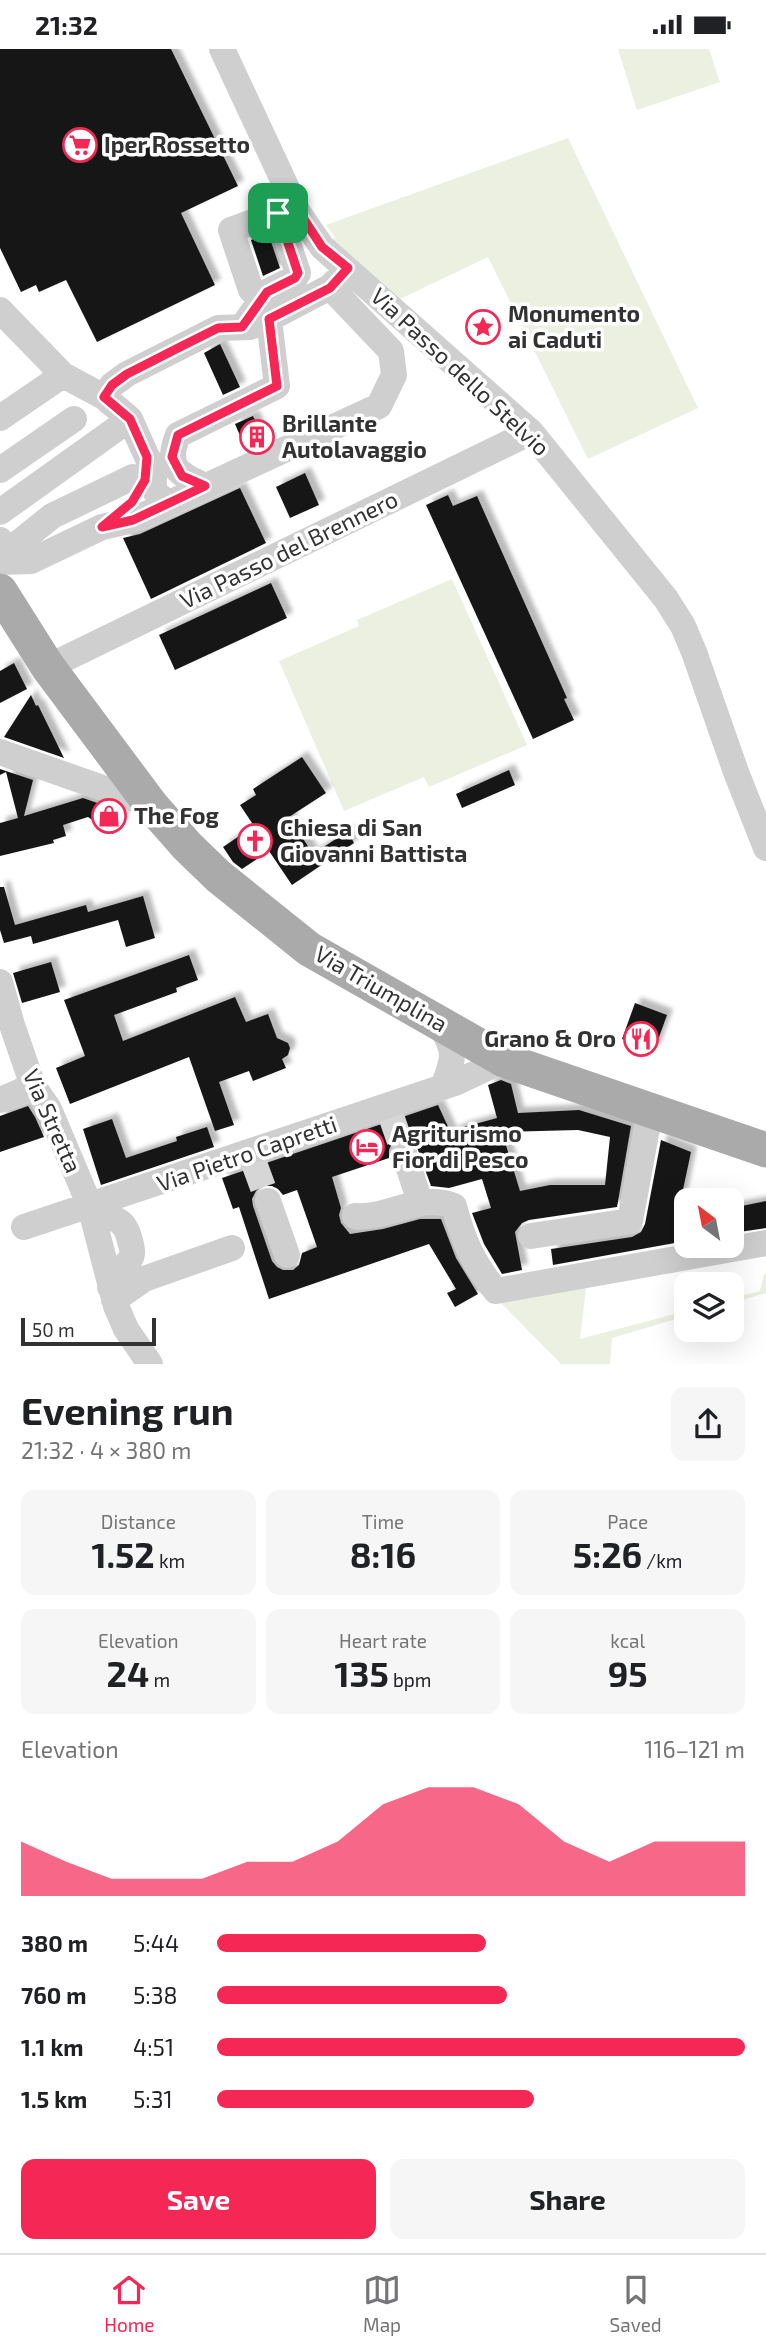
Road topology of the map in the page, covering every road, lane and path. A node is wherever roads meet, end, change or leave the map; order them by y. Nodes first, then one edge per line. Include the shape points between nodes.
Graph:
1 (222, 49) edge
2 (287, 210) junction
3 (348, 268) junction
4 (330, 288) junction
5 (251, 290) dead end
6 (0, 310) edge
7 (269, 319) junction
8 (242, 327) junction
9 (63, 375) junction
10 (104, 397) junction
11 (0, 418) edge
12 (74, 419) dead end
13 (130, 419) junction
14 (531, 432) junction
15 (140, 467) junction
16 (1, 468) edge
17 (205, 486) junction
18 (169, 502) junction
19 (0, 512) edge
20 (61, 512) junction
21 (102, 527) junction
22 (0, 540) edge
23 (74, 541) junction
24 (31, 561) junction
25 (0, 562) edge
26 (4, 611) edge
27 (41, 657) junction
28 (0, 752) edge
29 (151, 805) junction
30 (766, 848) edge
31 (0, 982) edge
32 (439, 1023) junction
33 (504, 1060) junction
34 (33, 1086) junction
35 (443, 1087) junction
36 (0, 1100) edge
37 (650, 1112) junction
38 (766, 1150) edge
39 (404, 1153) tunnel mouth
40 (268, 1201) tunnel mouth
41 (420, 1202) junction
42 (92, 1213) junction
43 (355, 1216) dead end
44 (24, 1227) dead end
45 (531, 1236) dead end
46 (766, 1243) edge
47 (232, 1248) dead end
48 (287, 1255) dead end
49 (112, 1294) junction
50 (144, 1363) edge

1 - 2 street, Via Passo dello Stelvio
2 - 3 street, Via Passo dello Stelvio
2 - 5 street via 231,230
2 - 8 street via 298,273 267,292
3 - 4 street
3 - 14 street, Via Passo dello Stelvio
4 - 7 street
4 - 17 street via 391,351 394,375 379,406
6 - 9 street
7 - 8 street
7 - 17 street via 277,386 178,435 172,457 182,476
8 - 10 street via 218,328 180,347 127,374
9 - 10 street
9 - 11 street
10 - 13 street
12 - 16 street
13 - 15 street
13 - 19 street
14 - 27 street, Via Passo del Brennero
14 - 30 street, Via Passo dello Stelvio via 683,626
15 - 18 street via 155,469 153,487
15 - 20 street
15 - 21 street via 145,480 132,502
17 - 18 street
18 - 21 street via 133,520
20 - 22 street via 11,549
20 - 23 street
21 - 23 street
23 - 24 street
24 - 25 street
24 - 26 street
26 - 27 main road, Via Triumplina
27 - 29 main road, Via Triumplina
28 - 29 street, Via Triumplina
29 - 32 main road, Via Triumplina via 218,876 309,949
31 - 34 street, Via Stretta
32 - 33 main road, Via Triumplina
32 - 35 street via 452,1045 453,1063
33 - 35 street, Via Pietro Capretti
33 - 37 main road, Via Triumplina
34 - 36 street
34 - 42 street, Via Stretta via 49,1109
35 - 42 street, Via Pietro Capretti via 389,1111
37 - 38 main road, Via Triumplina
37 - 45 street via 629,1221
39 - 41 street
40 - 48 street
41 - 43 street via 370,1217
41 - 46 street via 454,1206 463,1241 496,1291
42 - 44 street, Via Pietro Capretti
42 - 49 street, Via Stretta
47 - 49 street
49 - 50 street, Via Stretta

